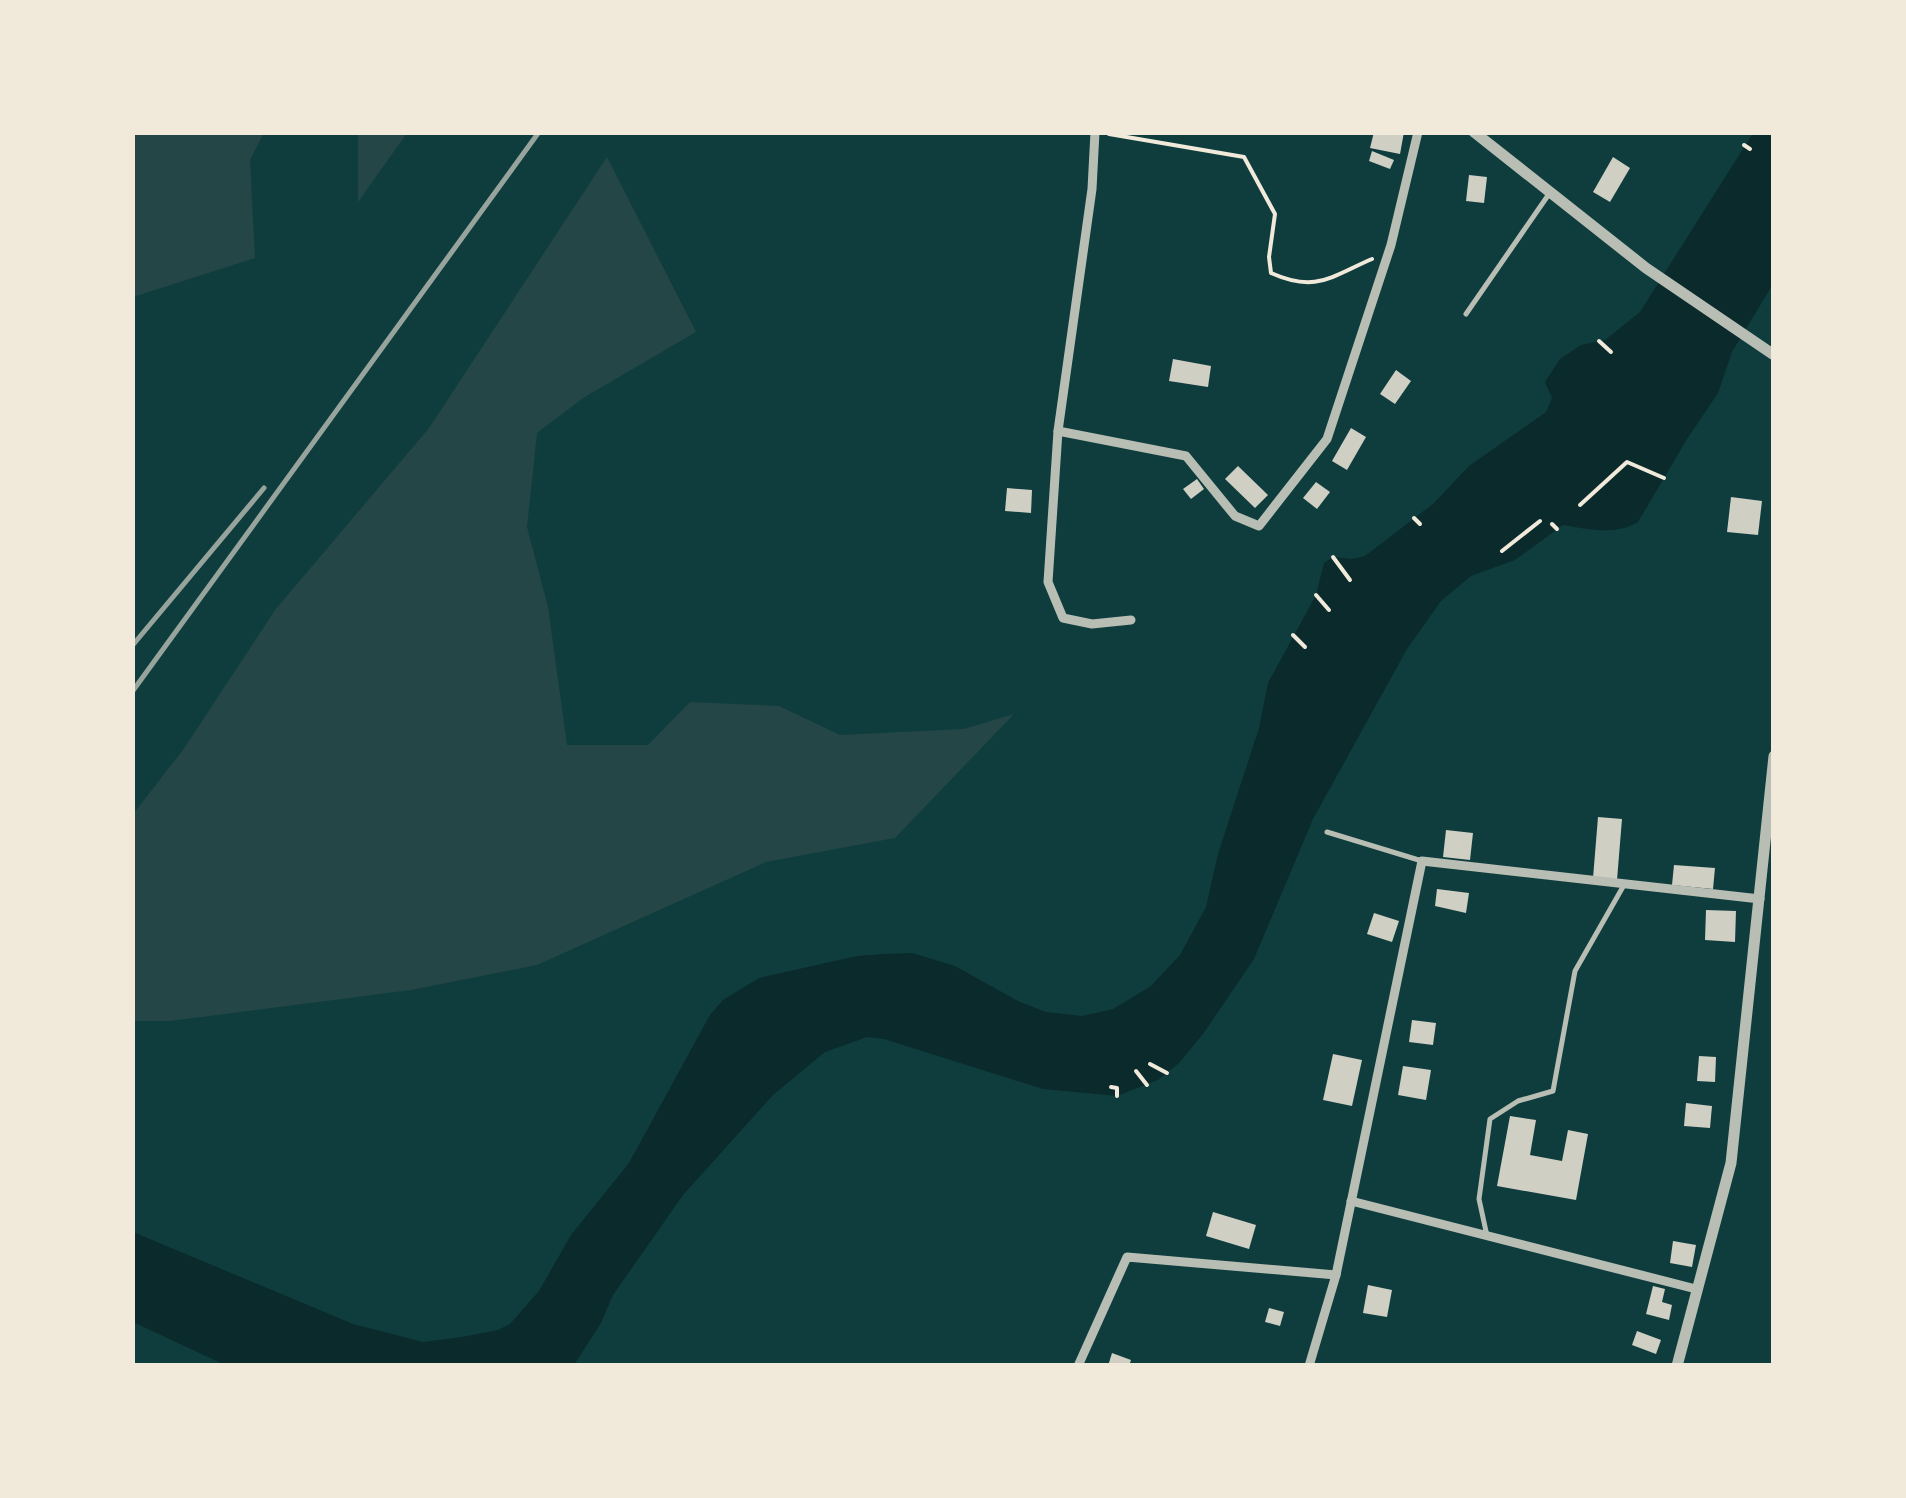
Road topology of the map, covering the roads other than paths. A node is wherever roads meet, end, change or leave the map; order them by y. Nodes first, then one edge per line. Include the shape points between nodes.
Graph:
1 (1095, 132) edge
2 (1418, 132) edge
3 (1474, 132) edge
4 (1550, 192) junction
5 (1466, 314) dead end
6 (1768, 352) edge
7 (1058, 431) junction
8 (1131, 620) dead end
9 (1774, 756) edge
10 (1326, 832) dead end
11 (1422, 861) junction
12 (1624, 886) junction
13 (1760, 899) junction
14 (1351, 1201) junction
15 (1487, 1236) junction
16 (1336, 1274) junction
17 (1696, 1289) junction
18 (1078, 1366) edge
19 (1309, 1366) edge
20 (1677, 1366) edge

1 - 7 street
2 - 7 street via 1391,245 1327,439 1259,526 1235,516 1186,456
3 - 4 street
4 - 5 lane
4 - 6 street
7 - 8 street via 1048,582 1062,618 1092,624
9 - 13 street
10 - 11 lane
11 - 12 street
11 - 14 street
12 - 13 street
12 - 15 lane via 1575,971 1553,1091 1490,1119 1479,1199
13 - 17 street via 1731,1163
14 - 15 street
14 - 16 street
15 - 17 street
16 - 18 street via 1127,1257
16 - 19 street
17 - 20 street

